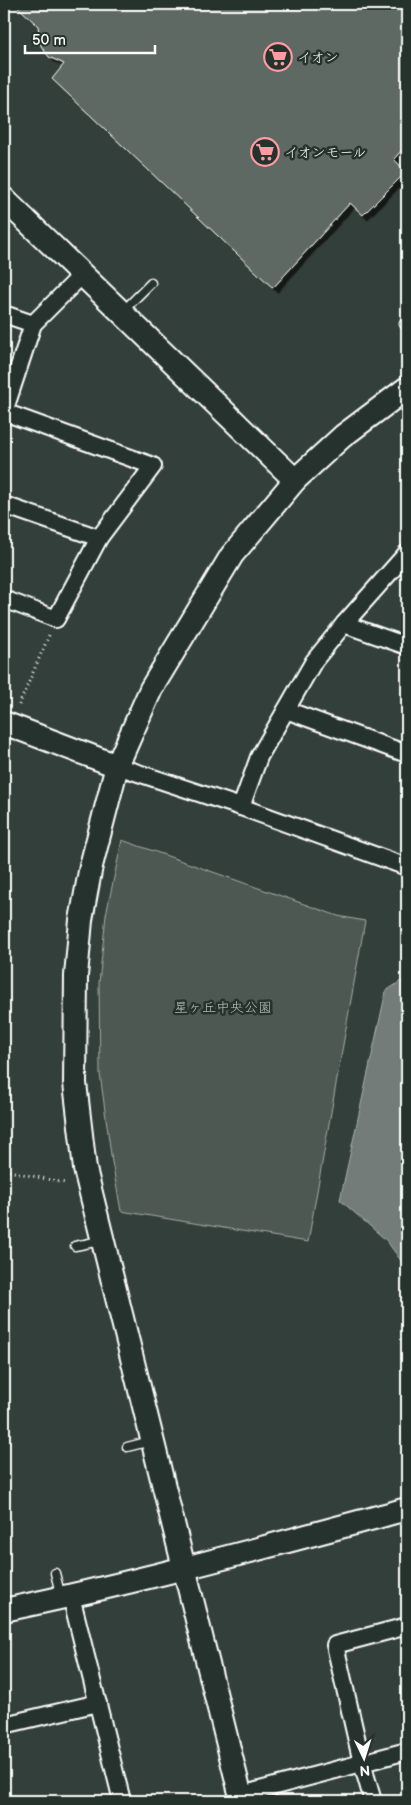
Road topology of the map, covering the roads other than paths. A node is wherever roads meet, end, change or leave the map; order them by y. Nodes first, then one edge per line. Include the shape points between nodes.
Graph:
1 (4, 200) edge
2 (82, 274) junction
3 (151, 283) dead end
4 (122, 312) junction
5 (4, 314) edge
6 (33, 324) junction
7 (407, 388) edge
8 (4, 412) edge
9 (295, 480) junction
10 (4, 505) edge
11 (99, 538) junction
12 (407, 552) edge
13 (4, 599) edge
14 (344, 624) junction
15 (407, 646) edge
16 (286, 710) junction
17 (4, 723) edge
18 (407, 754) edge
19 (117, 766) junction
20 (240, 807) junction
21 (407, 867) edge
22 (102, 1240) junction
23 (75, 1246) dead end
24 (152, 1441) junction
25 (127, 1447) dead end
26 (407, 1509) edge
27 (184, 1568) junction
28 (55, 1574) dead end
29 (66, 1597) junction
30 (4, 1610) edge
31 (407, 1626) edge
32 (98, 1703) junction
33 (4, 1725) edge
34 (407, 1751) edge
35 (362, 1763) junction
36 (242, 1798) edge
37 (122, 1801) edge
38 (373, 1801) edge

1 - 2 street
2 - 4 street
2 - 6 street
3 - 4 lane
4 - 9 street
5 - 6 street
6 - 8 street
7 - 9 street via 343,436
8 - 11 street via 153,466
9 - 19 street via 232,555 151,689
10 - 11 street
11 - 13 street via 56,619
12 - 14 street
14 - 15 street
14 - 16 street via 314,660
16 - 18 street
16 - 20 street via 259,757
17 - 19 street
19 - 20 street
19 - 22 street via 86,893 76,976 74,1083 85,1169
20 - 21 street
22 - 23 lane
22 - 24 street
24 - 25 lane
24 - 27 street
26 - 27 street
27 - 29 street
27 - 36 street
28 - 29 lane
29 - 30 street
29 - 32 street
31 - 35 street via 335,1645
32 - 33 street
32 - 37 street
34 - 35 street
35 - 36 street
35 - 38 street

